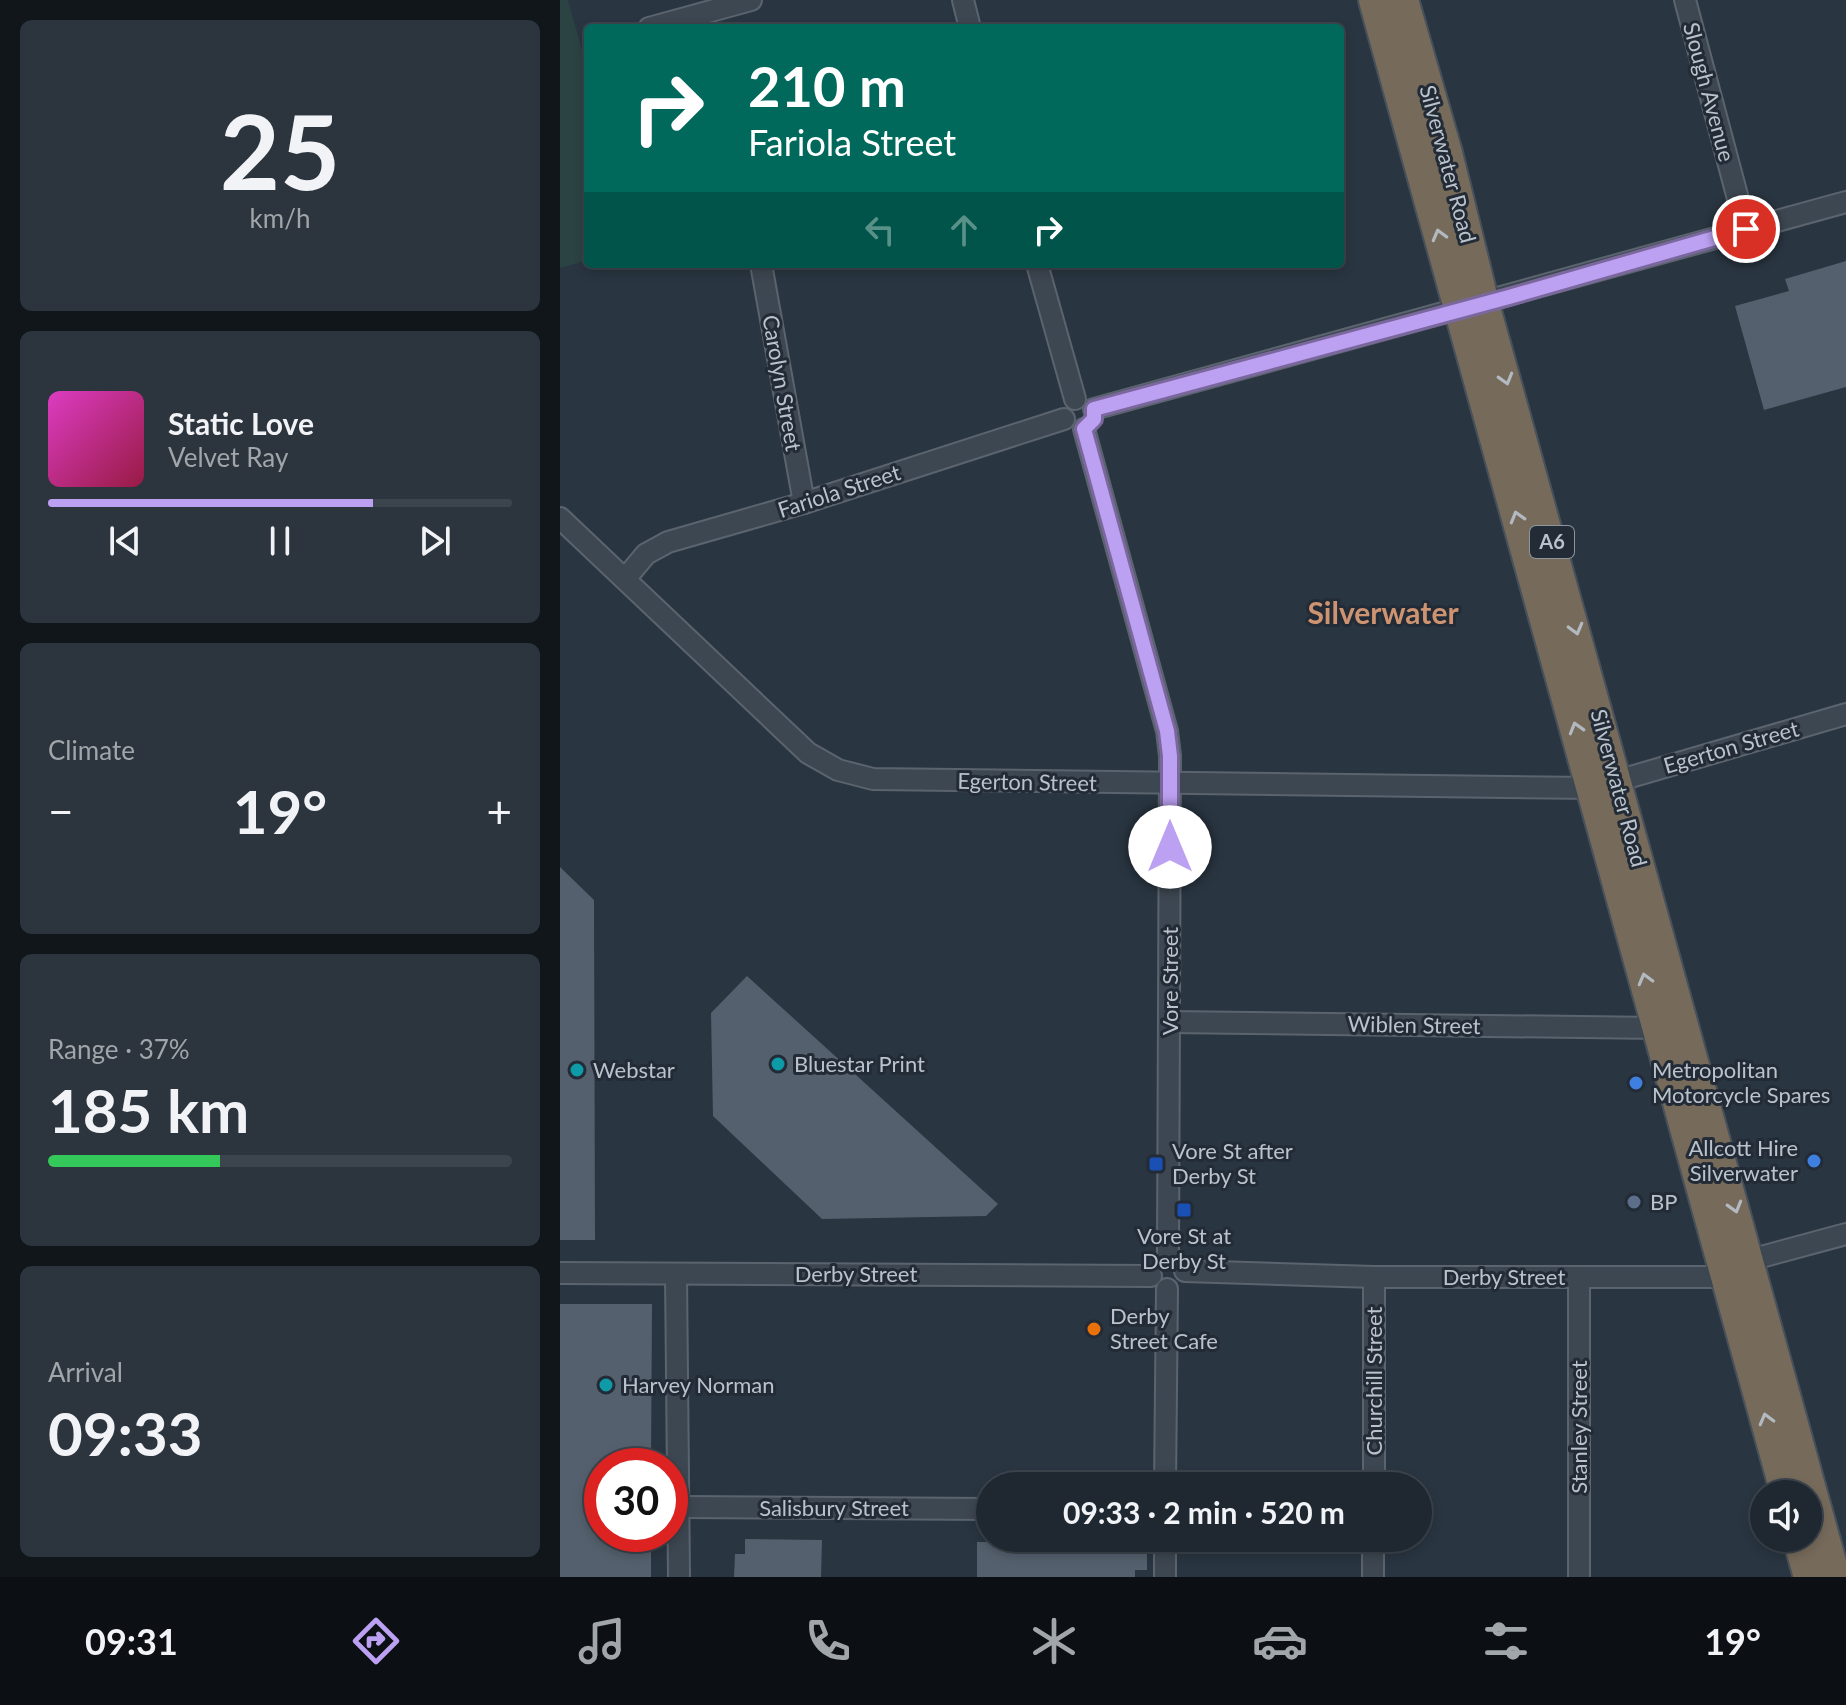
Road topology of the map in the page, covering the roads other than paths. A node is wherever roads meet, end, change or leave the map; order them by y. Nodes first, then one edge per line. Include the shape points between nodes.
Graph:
1 (751, 0) edge
2 (963, 0) edge
3 (1374, 0) edge
4 (1403, 0) edge
5 (1685, 0) edge
6 (716, 19) edge
7 (679, 24) edge
8 (969, 24) edge
9 (1846, 202) edge
10 (1746, 229) junction
11 (762, 268) edge
12 (1038, 268) edge
13 (1472, 307) junction
14 (1075, 399) junction
15 (1094, 409) junction
16 (1064, 419) junction
17 (1084, 429) junction
18 (804, 503) junction
19 (560, 518) edge
20 (625, 579) junction
21 (1846, 714) edge
22 (1170, 784) junction
23 (1605, 784) junction
24 (1169, 1022) junction
25 (1658, 1028) junction
26 (1846, 1234) edge
27 (1168, 1256) junction
28 (1739, 1268) junction
29 (1185, 1271) junction
30 (560, 1273) edge
31 (676, 1274) junction
32 (1374, 1277) junction
33 (1579, 1277) junction
34 (1159, 1282) junction
35 (678, 1448) edge
36 (1165, 1472) edge
37 (1374, 1472) edge
38 (1783, 1480) edge
39 (688, 1507) edge
40 (976, 1509) edge
41 (679, 1552) edge
42 (1165, 1552) edge
43 (1373, 1552) edge
44 (1802, 1552) edge
45 (679, 1577) edge
46 (1165, 1577) edge
47 (1373, 1577) edge
48 (1579, 1577) edge
49 (1809, 1577) edge
50 (1835, 1577) edge

1 - 6 street
2 - 8 street
13 -> 3 highway, Silverwater Road / A6
4 - 13 highway, Silverwater Road / A6 via 1447,153
5 - 10 street, Slough Avenue
6 - 7 street
9 - 10 street
10 - 13 street
11 - 18 street, Carolyn Street
12 - 14 street
13 - 15 street
13 - 23 highway, Silverwater Road / A6
14 - 15 street via 1089,401
14 - 16 street via 1064,409
15 - 17 street via 1094,419
16 - 17 street via 1074,429
16 - 18 street, Fariola Street
17 - 22 street, Vore Street via 1167,731
18 - 20 street, Fariola Street via 656,547
19 - 20 street, Egerton Street
20 - 22 street, Egerton Street via 808,753 838,770 873,779
21 - 23 street, Egerton Street
22 - 23 street, Egerton Street
22 - 24 street, Vore Street
25 -> 23 highway, Silverwater Road / A6
23 -> 28 highway, Silverwater Road / A6
24 - 25 street, Wiblen Street
24 - 27 street, Vore Street
25 - 28 highway, Silverwater Road / A6
26 - 28 street, Derby Street
27 - 29 street
27 - 34 street via 1155,1262
28 - 33 street, Derby Street
38 -> 28 highway, Silverwater Road / A6
28 - 50 highway, Silverwater Road / A6
29 - 32 street, Derby Street
29 - 34 street via 1180,1284
30 - 31 street, Derby Street
31 - 34 street, Derby Street
31 - 35 street
32 - 33 street, Derby Street
32 - 37 street, Churchill Street
33 - 48 street, Stanley Street
34 - 36 street
39 - 40 street, Salisbury Street
41 - 45 street
42 - 46 street
43 - 47 street
44 - 49 highway

